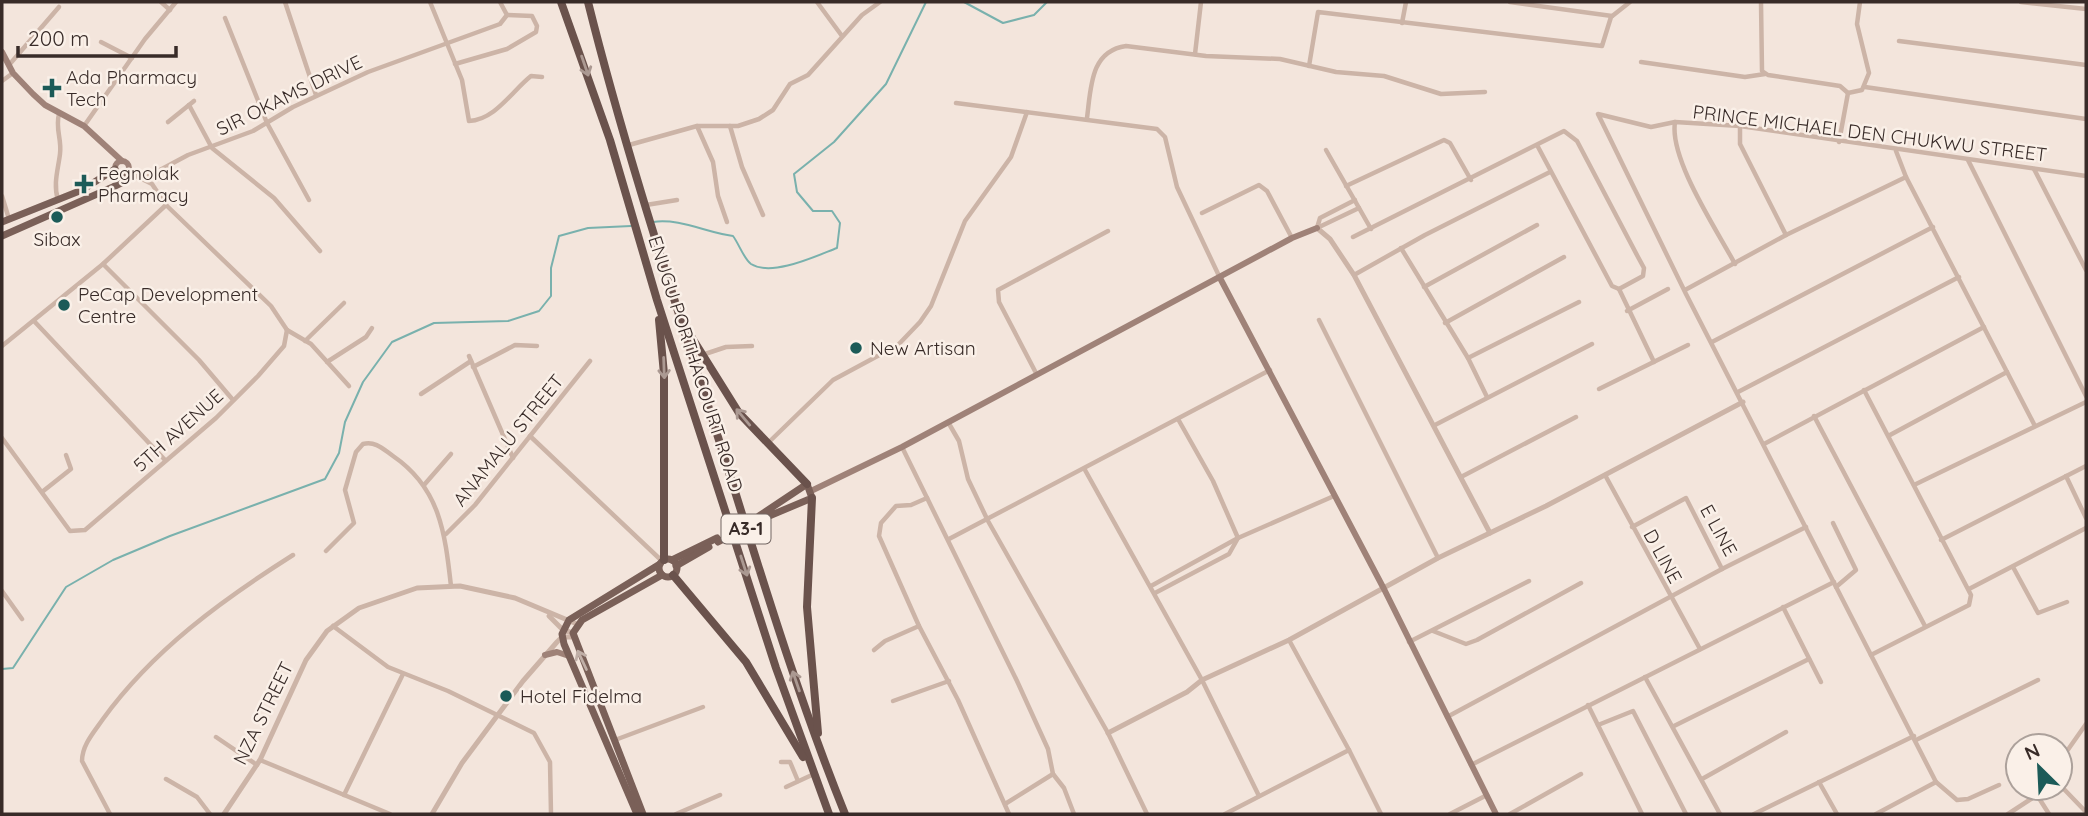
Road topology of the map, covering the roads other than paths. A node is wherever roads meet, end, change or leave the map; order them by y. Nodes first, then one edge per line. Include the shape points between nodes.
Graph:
1 (161, 2) edge
2 (176, 2) edge
3 (285, 2) edge
4 (430, 2) edge
5 (499, 2) edge
6 (561, 2) edge
7 (588, 2) edge
8 (817, 2) edge
9 (880, 2) edge
10 (1201, 2) edge
11 (1406, 2) edge
12 (1510, 2) edge
13 (1630, 2) edge
14 (1761, 2) edge
15 (1860, 2) edge
16 (2021, 2) edge
17 (2030, 2) edge
18 (59, 7) dead end
19 (2086, 9) edge
20 (170, 10) junction
21 (507, 15) junction
22 (1612, 16) junction
23 (225, 18) dead end
24 (1402, 23) junction
25 (842, 36) junction
26 (1899, 41) dead end
27 (101, 42) dead end
28 (447, 43) junction
29 (2, 52) edge
30 (1195, 54) junction
31 (132, 58) junction
32 (1641, 62) dead end
33 (455, 64) junction
34 (9, 65) junction
35 (2086, 65) edge
36 (1309, 66) junction
37 (13, 72) junction
38 (1765, 74) junction
39 (542, 78) dead end
40 (2, 81) edge
41 (1865, 88) junction
42 (1485, 92) dead end
43 (1848, 93) junction
44 (316, 95) junction
45 (956, 103) dead end
46 (1027, 112) junction
47 (59, 114) junction
48 (1087, 118) junction
49 (2086, 119) edge
50 (168, 122) dead end
51 (1675, 122) junction
52 (268, 123) junction
53 (730, 125) junction
54 (84, 126) junction
55 (697, 126) junction
56 (1740, 127) junction
57 (1839, 143) junction
58 (629, 145) junction
59 (1537, 145) junction
60 (212, 148) junction
61 (1326, 150) dead end
62 (1896, 151) junction
63 (1968, 160) junction
64 (118, 165) junction
65 (2034, 169) junction
66 (1550, 172) junction
67 (127, 173) junction
68 (2086, 176) edge
69 (1906, 177) junction
70 (145, 178) junction
71 (1471, 180) junction
72 (1346, 186) junction
73 (2, 196) edge
74 (58, 200) junction
75 (309, 200) dead end
76 (677, 200) dead end
77 (1354, 200) junction
78 (166, 205) junction
79 (646, 207) junction
80 (1359, 208) junction
81 (1202, 213) dead end
82 (763, 215) dead end
83 (5, 221) edge
84 (727, 222) dead end
85 (1537, 225) dead end
86 (1933, 227) junction
87 (1317, 228) junction
88 (1371, 229) junction
89 (1108, 231) dead end
90 (1786, 235) junction
91 (2, 236) edge
92 (1353, 237) dead end
93 (1292, 238) junction
94 (1401, 248) junction
95 (320, 251) dead end
96 (1564, 257) dead end
97 (103, 264) junction
98 (1735, 264) junction
99 (2086, 270) edge
100 (1354, 275) junction
101 (1959, 276) junction
102 (1220, 278) junction
103 (1424, 287) junction
104 (1619, 289) junction
105 (1668, 289) dead end
106 (1685, 291) junction
107 (657, 300) junction
108 (1579, 302) dead end
109 (344, 303) dead end
110 (1627, 311) junction
111 (1319, 320) dead end
112 (34, 321) junction
113 (1445, 323) junction
114 (682, 324) junction
115 (1984, 327) junction
116 (372, 328) dead end
117 (287, 330) junction
118 (306, 341) junction
119 (1712, 342) junction
120 (1592, 344) dead end
121 (1688, 345) dead end
122 (2, 346) edge
123 (537, 346) dead end
124 (752, 346) dead end
125 (701, 355) junction
126 (1468, 358) junction
127 (590, 361) dead end
128 (327, 362) junction
129 (471, 362) junction
130 (1654, 362) junction
131 (1270, 370) junction
132 (2007, 372) junction
133 (1037, 373) junction
134 (349, 386) dead end
135 (1599, 389) dead end
136 (1864, 390) junction
137 (1738, 392) junction
138 (422, 394) dead end
139 (2086, 396) edge
140 (1488, 397) junction
141 (233, 400) junction
142 (1742, 402) junction
143 (2086, 402) edge
144 (1814, 416) junction
145 (1576, 417) dead end
146 (1178, 419) junction
147 (948, 422) junction
148 (1435, 425) junction
149 (2035, 426) junction
150 (1890, 435) junction
151 (530, 436) junction
152 (2, 438) edge
153 (767, 444) junction
154 (1764, 444) junction
155 (902, 447) junction
156 (451, 454) dead end
157 (66, 455) dead end
158 (513, 459) junction
159 (166, 460) junction
160 (2086, 466) edge
161 (1085, 470) junction
162 (1605, 475) junction
163 (2066, 475) junction
164 (1461, 477) junction
165 (424, 485) junction
166 (1914, 485) junction
167 (810, 491) junction
168 (42, 492) junction
169 (1334, 496) junction
170 (926, 498) junction
171 (760, 517) junction
172 (2086, 519) edge
173 (988, 521) junction
174 (1833, 523) dead end
175 (1632, 527) junction
176 (1806, 527) junction
177 (2086, 528) edge
178 (1490, 533) junction
179 (445, 535) junction
180 (1238, 538) junction
181 (949, 539) junction
182 (1941, 540) junction
183 (326, 551) dead end
184 (293, 555) dead end
185 (1438, 558) junction
186 (668, 564) junction
187 (2013, 567) junction
188 (1722, 569) junction
189 (1529, 581) dead end
190 (1581, 583) dead end
191 (1835, 584) junction
192 (452, 586) junction
193 (1151, 586) junction
194 (1384, 589) junction
195 (1969, 589) junction
196 (2, 591) edge
197 (1155, 593) junction
198 (1670, 598) junction
199 (2067, 602) dead end
200 (1783, 607) junction
201 (547, 614) junction
202 (22, 619) dead end
203 (573, 622) junction
204 (332, 626) junction
205 (919, 626) junction
206 (1925, 626) junction
207 (1433, 631) junction
208 (563, 634) junction
209 (573, 635) junction
210 (1289, 640) junction
211 (1408, 642) junction
212 (1700, 649) junction
213 (874, 650) dead end
214 (545, 654) junction
215 (1871, 655) junction
216 (569, 656) junction
217 (1809, 659) junction
218 (403, 674) junction
219 (1645, 677) junction
220 (1202, 680) junction
221 (2038, 680) dead end
222 (948, 681) junction
223 (1821, 682) dead end
224 (893, 701) dead end
225 (1588, 705) junction
226 (703, 707) dead end
227 (498, 715) junction
228 (1447, 717) junction
229 (1598, 724) junction
230 (2086, 724) edge
231 (1674, 726) junction
232 (1786, 732) dead end
233 (1108, 733) junction
234 (216, 737) dead end
235 (1915, 738) junction
236 (615, 740) junction
237 (2074, 741) edge
238 (820, 750) junction
239 (1349, 750) junction
240 (781, 762) dead end
241 (259, 763) junction
242 (1471, 765) junction
243 (813, 773) junction
244 (1053, 774) junction
245 (1581, 775) dead end
246 (166, 779) dead end
247 (1702, 779) junction
248 (798, 781) junction
249 (1819, 782) junction
250 (1936, 782) junction
251 (2000, 785) dead end
252 (786, 787) dead end
253 (344, 795) junction
254 (720, 795) dead end
255 (1487, 795) junction
256 (1259, 796) junction
257 (2026, 802) edge
258 (1005, 804) junction
259 (110, 814) edge
260 (210, 814) edge
261 (224, 814) edge
262 (390, 814) edge
263 (432, 814) edge
264 (551, 814) edge
265 (637, 814) edge
266 (643, 814) edge
267 (676, 814) edge
268 (829, 814) edge
269 (845, 814) edge
270 (1009, 814) edge
271 (1074, 814) edge
272 (1147, 814) edge
273 (1226, 814) edge
274 (1381, 814) edge
275 (1450, 814) edge
276 (1496, 814) edge
277 (1510, 814) edge
278 (1642, 814) edge
279 (1686, 814) edge
280 (1720, 814) edge
281 (1754, 814) edge
282 (1837, 814) edge
283 (1876, 814) edge
284 (2008, 814) edge

1 - 20 street
2 - 20 street
3 - 44 street
4 - 28 street
5 - 21 street
6 -> 107 highway, ENUGU PORTHACOURT ROAD / A3-1 via 610,140
7 - 58 highway, A3-1
8 - 25 street
9 - 25 street
10 - 30 street
11 - 24 street
12 - 22 street
13 - 22 street
14 - 38 street via 1759,64
15 - 41 street via 1857,24 1869,73
16 - 17 street
17 - 19 street
18 - 34 street
20 - 31 street
21 - 28 street, SIR OKAMS DRIVE via 500,24
21 - 33 street via 530,15 538,29 513,46
22 - 24 street via 1602,46
23 - 52 street
24 - 36 street via 1318,12
25 - 53 street via 808,75 790,84 772,110 747,124
26 - 35 street
27 - 31 street
28 - 33 street
28 - 44 street, SIR OKAMS DRIVE
29 - 34 main road
30 - 36 street via 1280,59
30 - 48 street via 1116,48 1102,57 1096,68
31 - 54 street
32 - 38 street via 1745,77
33 - 39 street via 467,119 477,121 495,111 531,76
34 - 37 main road
36 - 42 street via 1384,76 1441,94
37 - 40 street
37 - 47 main road
38 - 43 street via 1814,79
41 - 43 street
41 - 49 street
43 - 57 street
44 - 52 street, SIR OKAMS DRIVE
45 - 46 street
46 - 48 street
46 - 153 street via 1010,157 965,221 931,306 919,323 898,345 833,380
47 - 54 main road
47 - 74 street
48 - 102 street via 1157,129 1165,137 1177,187
50 - 60 street via 191,103
51 - 56 street, PRINCE MICHAEL DEN CHUKWU STREET
51 - 98 street via 1685,167
51 - 106 street, PRINCE MICHAEL DEN CHUKWU STREET via 1651,127 1598,114
52 - 60 street, SIR OKAMS DRIVE
52 - 75 street
53 - 55 street
53 - 82 street
54 - 64 main road via 107,146
55 - 58 street
55 - 84 street via 713,162
56 - 57 street, PRINCE MICHAEL DEN CHUKWU STREET
56 - 90 street via 1740,144
57 - 62 street, PRINCE MICHAEL DEN CHUKWU STREET
58 - 79 highway, A3-1
59 - 66 street
59 - 71 street
59 - 104 street via 1564,131 1577,141 1644,268 1643,276
60 - 70 street, SIR OKAMS DRIVE
60 - 95 street via 274,198
61 - 72 street
62 - 63 street, PRINCE MICHAEL DEN CHUKWU STREET
62 - 69 street
63 - 65 street, PRINCE MICHAEL DEN CHUKWU STREET
63 - 139 street
64 - 67 main road via 120,174
64 - 67 main road via 128,163
64 - 74 main road via 103,179
65 - 68 street, PRINCE MICHAEL DEN CHUKWU STREET
65 - 99 street
66 - 94 street
66 - 104 street via 1609,282
67 - 70 street
67 - 91 main road via 113,187
69 - 86 street
69 - 90 street
70 - 78 street
71 - 72 street via 1444,140
71 - 88 street
72 - 77 street
73 - 83 street
74 - 83 main road
76 - 79 street
77 - 80 street
77 - 87 street via 1320,218
78 - 97 street
78 - 117 street via 257,291
79 - 114 highway, A3-1
80 - 87 street
80 - 88 street
81 - 93 street via 1258,185 1267,191
85 - 103 street
86 - 101 street
86 - 119 street
87 - 93 main road
87 - 100 street
88 - 92 street
89 - 133 street via 998,290 999,302
90 - 98 street
93 - 102 main road
94 - 100 street
94 - 103 street
96 - 113 street
97 - 112 street
97 - 141 street
98 - 106 street
100 - 148 street
101 - 115 street
101 - 137 street
102 - 131 main road
102 - 133 main road
103 - 113 street
104 - 110 street
105 - 110 street
106 - 119 street
107 -> 186 highway via 664,374
107 -> 243 highway, ENUGU PORTHACOURT ROAD / A3-1
108 - 126 street
109 - 118 street
110 - 130 street
111 - 185 street
112 - 122 street
112 - 159 street
113 - 126 street
114 - 125 highway
238 -> 114 highway, A3-1
115 - 132 street
115 - 136 street
116 - 128 street via 366,337
117 - 118 street
117 - 141 street, 5TH AVENUE via 277,355
118 - 128 street
119 - 137 street
120 - 140 street
121 - 130 street
123 - 129 street via 515,345
124 - 125 street via 726,347
153 -> 125 highway via 739,413
126 - 140 street
127 - 151 street, ANAMALU STREET
128 - 134 street
129 - 138 street
129 - 158 street
130 - 135 street
131 - 146 street
131 - 169 main road
132 - 149 street
132 - 150 street
133 - 147 main road
136 - 144 street
136 - 150 street
137 - 142 street
140 - 148 street
141 - 159 street, 5TH AVENUE
142 - 154 street
142 - 162 street
143 - 149 street
144 - 154 street
144 - 206 street
145 - 164 street
146 - 161 street
146 - 180 street
147 - 155 main road
147 - 173 street
148 - 164 street
149 - 166 street
150 - 166 street
151 - 158 street, ANAMALU STREET
151 - 186 street
152 - 168 street
153 - 167 highway
154 - 176 street
155 - 167 main road
155 - 170 street
156 - 165 street
157 - 168 street via 71,470
158 - 179 street, ANAMALU STREET
159 - 168 street, 5TH AVENUE via 85,530 70,531
160 - 163 street
161 - 173 street
161 - 193 street
162 - 175 street, D LINE
162 - 178 street
163 - 172 street
163 - 182 street
164 - 178 street
165 - 179 street via 438,508
165 - 183 street via 377,444 359,446 345,490 354,523
166 - 182 street
167 - 171 main road
167 - 171 main road
167 - 238 highway via 807,607
169 - 180 street
169 - 194 main road
170 - 181 street
170 - 205 street via 897,506 879,530
171 - 186 main road, bridge
173 - 181 street
173 - 233 street
174 - 191 street via 1856,570
175 - 188 street, E LINE via 1686,498
175 - 198 street, D LINE
176 - 188 street, E LINE
176 - 191 street
177 - 187 street
178 - 185 street
179 - 192 street
180 - 193 street
180 - 197 street via 1229,554
181 - 244 street via 1048,748
182 - 195 street
184 - 259 street via 205,615 135,681 85,745 82,761
185 - 194 street
186 - 203 main road
186 - 203 main road via 662,575
186 - 243 highway via 746,662
187 - 195 street
187 - 199 street via 2038,613
188 - 198 street
189 - 207 street
190 - 207 street via 1466,644
191 - 200 street
191 - 215 street
192 - 201 street, NZA STREET via 514,598
192 - 204 street, NZA STREET via 387,596
193 - 197 street
194 - 210 street
194 - 211 main road
195 - 206 street via 1969,605
196 - 202 street
197 - 220 street
198 - 212 street, D LINE
198 - 228 street
200 - 212 street
200 - 217 street
201 - 203 street, NZA STREET
201 - 208 street
203 - 208 main road
203 - 209 main road
204 - 218 street
204 - 241 street, NZA STREET via 295,680
205 - 213 street
205 - 222 street
206 - 215 street
207 - 211 street
208 - 209 street
208 - 214 street
208 - 216 main road
236 -> 209 main road
210 - 220 street
210 - 239 street
211 - 228 main road
212 - 219 street
214 - 216 main road
214 - 227 street
215 - 235 street
216 - 265 main road
217 - 223 street
217 - 231 street
218 - 227 street
218 - 253 street
219 - 225 street
219 - 231 street
220 - 233 street
220 - 256 street
221 - 235 street
222 - 224 street
222 - 258 street
225 - 229 street
225 - 242 street
226 - 236 street
227 - 263 street
227 - 264 street via 534,733 544,747 552,771
228 - 242 main road
229 - 278 street
229 - 279 street via 1633,711
230 - 237 street
231 - 247 street
232 - 247 street
233 - 272 street
234 - 241 street
235 - 249 street
235 - 250 street
236 - 266 main road
238 - 269 highway, A3-1
239 - 256 street
239 - 274 street
240 - 248 street via 790,762
241 - 253 street
241 - 261 street, NZA STREET
242 - 255 main road
243 - 248 street
243 - 268 highway, ENUGU PORTHACOURT ROAD / A3-1
244 - 258 street
244 - 271 street
245 - 277 street
246 - 260 street via 197,797
247 - 280 street
248 - 252 street
249 - 281 street
249 - 282 street
250 - 251 street via 1957,800
250 - 283 street
253 - 262 street
254 - 267 street
255 - 275 street
255 - 276 main road
256 - 273 street
257 - 284 street
258 - 270 street

